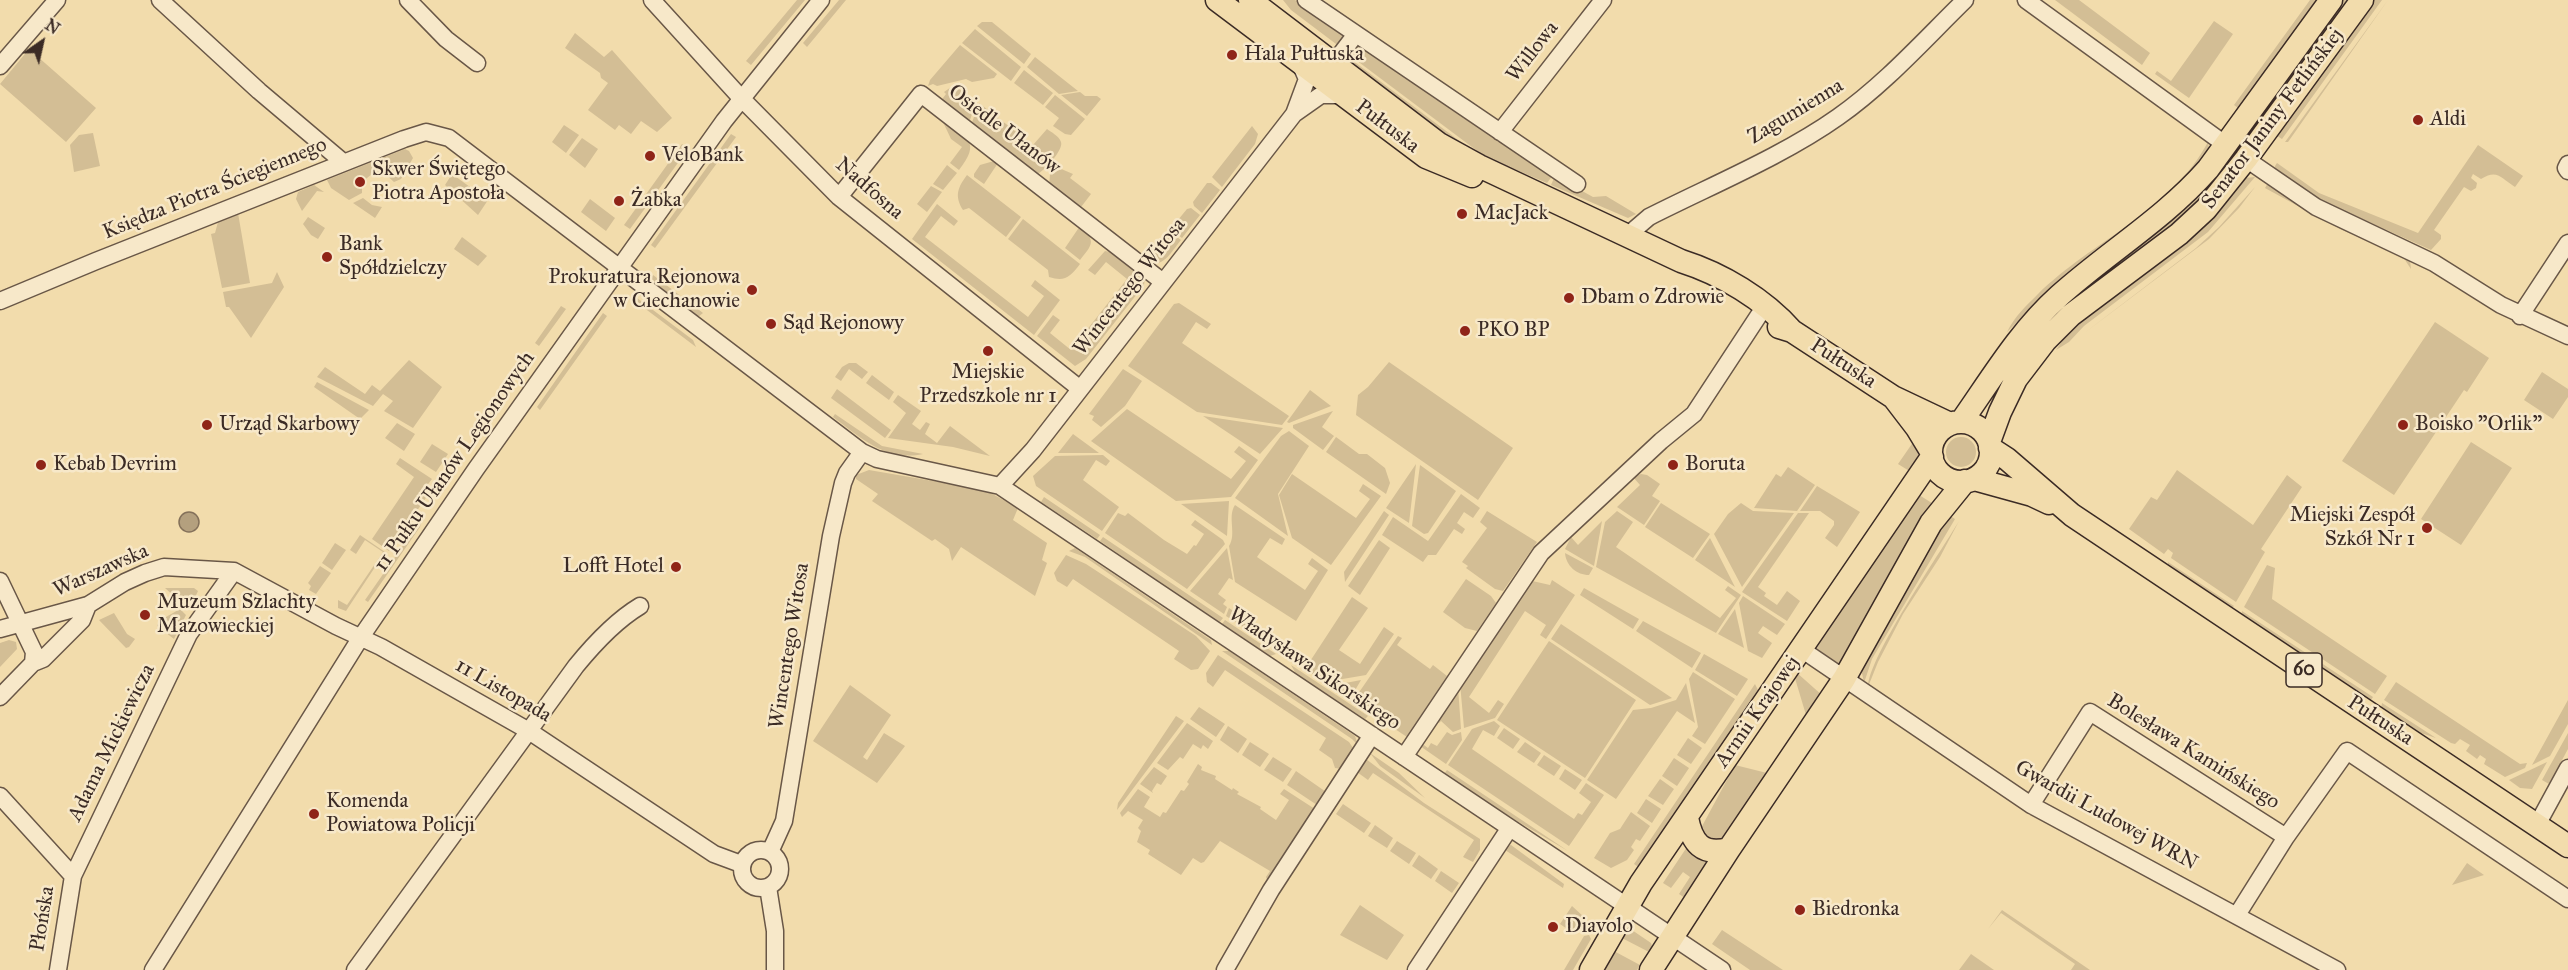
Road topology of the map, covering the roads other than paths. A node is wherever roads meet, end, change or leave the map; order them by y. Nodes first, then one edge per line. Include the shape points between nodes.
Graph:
1 (57, 0) edge
2 (160, 0) edge
3 (408, 0) edge
4 (652, 0) edge
5 (821, 0) edge
6 (1250, 0) edge
7 (1270, 0) edge
8 (1306, 0) edge
9 (1603, 0) edge
10 (1965, 0) edge
11 (2026, 0) edge
12 (2331, 0) edge
13 (2362, 0) edge
14 (1221, 1) edge
15 (1282, 26) junction
16 (1356, 34) junction
17 (1299, 61) junction
18 (477, 63) dead end
19 (1333, 64) junction
20 (0, 66) edge
21 (1345, 95) junction
22 (741, 98) junction
23 (1294, 114) junction
24 (1500, 132) junction
25 (449, 138) joint
26 (2226, 145) junction
27 (2246, 159) junction
28 (343, 162) junction
29 (2568, 164) edge
30 (2568, 171) edge
31 (1577, 184) dead end
32 (839, 197) junction
33 (1578, 213) junction
34 (1631, 236) junction
35 (2568, 243) edge
36 (1681, 261) junction
37 (620, 268) junction
38 (1163, 282) junction
39 (0, 302) edge
40 (1759, 315) junction
41 (2520, 316) junction
42 (1792, 331) junction
43 (2568, 336) edge
44 (1079, 388) junction
45 (1893, 397) junction
46 (1956, 423) junction
47 (1990, 445) junction
48 (862, 452) junction
49 (1931, 454) junction
50 (1969, 480) junction
51 (1000, 486) junction
52 (2072, 514) junction
53 (234, 571) junction
54 (0, 582) edge
55 (88, 605) junction
56 (640, 606) dead end
57 (22, 624) junction
58 (0, 629) edge
59 (362, 638) junction
60 (1801, 649) junction
61 (33, 663) junction
62 (1844, 679) junction
63 (0, 697) edge
64 (529, 731) junction
65 (1372, 735) junction
66 (1404, 757) junction
67 (2568, 768) edge
68 (0, 796) edge
69 (2031, 805) junction
70 (1687, 818) junction
71 (2537, 825) junction
72 (1509, 829) junction
73 (2286, 837) junction
74 (2568, 846) edge
75 (1729, 849) junction
76 (770, 852) junction
77 (741, 864) junction
78 (73, 876) junction
79 (768, 887) junction
80 (2568, 899) edge
81 (1627, 906) junction
82 (2238, 915) junction
83 (1672, 938) junction
84 (58, 970) edge
85 (153, 970) edge
86 (355, 970) edge
87 (775, 970) edge
88 (1225, 970) edge
89 (1416, 970) edge
90 (1590, 970) edge
91 (1651, 970) edge
92 (1722, 970) edge
93 (2337, 970) edge

1 - 20 street
2 - 28 street
3 - 18 street via 446,39
4 - 22 street, Nadfosna
5 - 22 street, 11 Pułku Ułanów Legionowych
6 - 15 main road, Pułtuska
7 - 15 street
8 - 16 street
9 - 24 street, Willowa
10 - 34 street, Zagumienna via 1875,88 1838,117 1810,136 1649,217
11 - 26 street
12 - 26 main road, Senator Janiny Fetlińskiej
13 - 27 main road, Senator Janiny Fetlińskiej
14 - 17 main road, Pułtuska
15 - 19 main road, Pułtuska
16 - 19 street
16 - 24 street
17 - 21 main road, Pułtuska
17 - 23 street, Wincentego Witosa via 1307,79
19 - 33 main road, Pułtuska via 1439,144
21 - 23 street, Wincentego Witosa via 1321,95
21 - 33 main road, Pułtuska via 1426,157 1527,199
22 - 32 street, Nadfosna
22 - 37 street, 11 Pułku Ułanów Legionowych
23 - 38 street, Wincentego Witosa
24 - 31 street
25 - 28 street, Księdza Piotra Ściegiennego via 426,132
25 - 37 street, Władysława Sikorskiego
26 - 46 main road, Senator Janiny Fetlińskiej via 2186,193 2059,296 2027,328
27 - 41 street via 2316,207 2434,263
27 - 47 main road, Senator Janiny Fetlińskiej via 2191,223 2071,315 2045,341 2016,379
28 - 39 street, Księdza Piotra Ściegiennego
29 - 30 street
32 - 38 street, Osiedle Ułanów via 921,94
32 - 44 street, Nadfosna
33 - 34 main road, Pułtuska
34 - 36 main road, Pułtuska
35 - 41 street
36 - 40 main road, Pułtuska via 1702,280
36 - 42 main road, Pułtuska via 1726,280 1780,317
37 - 48 street, Władysława Sikorskiego
37 - 59 street, 11 Pułku Ułanów Legionowych via 476,469
38 - 44 street, Wincentego Witosa
40 - 42 main road, Pułtuska
40 - 66 street via 1694,414 1541,553
41 - 43 street
42 - 45 main road, Pułtuska
44 - 51 street, Wincentego Witosa via 1033,450
45 - 46 main road, Pułtuska
45 - 49 main road, Pułtuska
46 - 47 main road via 1981,430
46 - 49 main road via 1935,437
47 - 50 main road via 1989,463 1980,475
47 - 52 main road, Pułtuska / 60
48 - 51 street, Władysława Sikorskiego via 877,459
48 - 76 street, Wincentego Witosa via 843,483 784,821
49 - 50 main road via 1934,465 1944,476 1950,480
49 - 60 main road, Armii Krajowej
50 - 52 main road, Pułtuska / 60 via 2032,495
50 - 62 main road via 1931,523
51 - 65 street, Władysława Sikorskiego
52 - 71 main road, Pułtuska / 60
53 - 55 street, Warszawska via 164,567 125,582
53 - 59 street, 11 Listopada
53 - 78 street, Adama Mickiewicza via 189,634
54 - 57 street
55 - 57 street, Warszawska
55 - 61 street via 82,620
56 - 64 street via 593,645
57 - 58 street, Warszawska
57 - 61 street via 34,652
59 - 64 street, 11 Listopada
59 - 85 street, 11 Pułku Ułanów Legionowych
60 - 62 street, Gwardii Ludowej WRN
60 - 70 main road, Armii Krajowej
61 - 63 street
62 - 69 street, Gwardii Ludowej WRN
62 - 75 main road
64 - 77 street, 11 Listopada via 714,854
64 - 86 street
65 - 66 street, Władysława Sikorskiego
65 - 88 street via 1271,890
66 - 72 street, Władysława Sikorskiego
67 - 71 street
68 - 78 street
69 - 73 street, Bolesława Kamińskiego via 2090,712
69 - 82 street, Gwardii Ludowej WRN
70 - 75 main road via 1693,838 1703,848 1712,852
70 - 81 main road, Armii Krajowej
71 - 74 main road, Pułtuska / 60
72 - 81 street, Władysława Sikorskiego
72 - 89 street
73 - 80 street via 2346,751
73 - 82 street, Bolesława Kamińskiego
75 - 83 main road
76 - 77 street via 749,852
76 - 79 street via 780,865 776,881
77 - 79 street via 747,883
78 - 84 street, Płońska
79 - 87 street
81 - 83 street, Władysława Sikorskiego
81 - 90 main road, Armii Krajowej
82 - 93 street, Gwardii Ludowej WRN
83 - 91 main road
83 - 92 street, Władysława Sikorskiego

